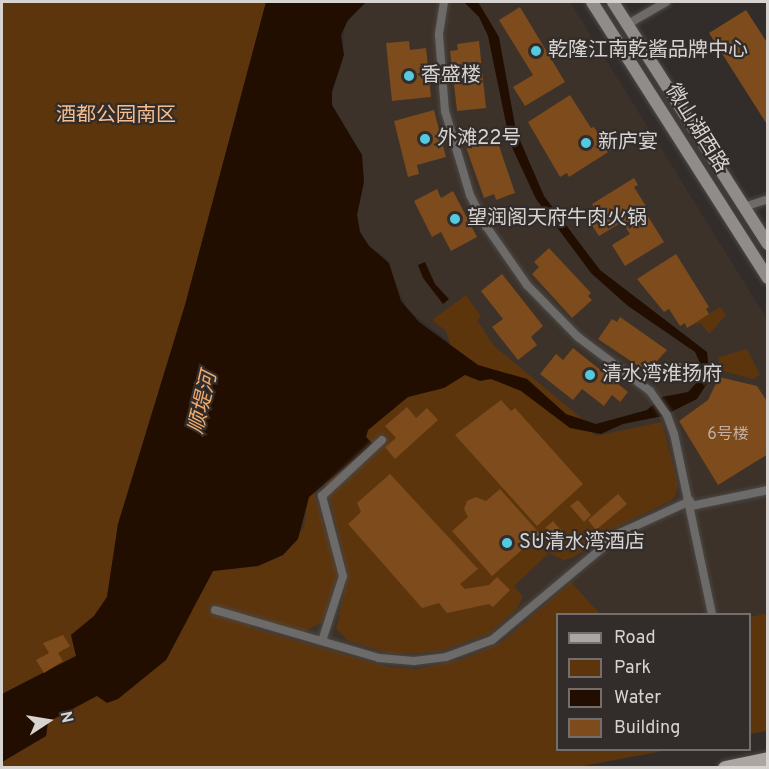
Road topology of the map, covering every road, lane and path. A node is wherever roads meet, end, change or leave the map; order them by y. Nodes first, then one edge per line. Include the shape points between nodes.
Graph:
1 (592, 2) edge
2 (613, 2) edge
3 (666, 2) edge
4 (444, 4) edge
5 (628, 24) junction
6 (768, 199) edge
7 (744, 207) junction
8 (768, 244) edge
9 (768, 278) edge
10 (382, 440) dead end
11 (768, 490) edge
12 (690, 503) junction
13 (215, 610) dead end
14 (712, 613) edge
15 (322, 641) junction
16 (768, 759) edge
17 (725, 768) edge

1 - 9 street, 微山湖西路
2 - 5 street, 微山湖西路
3 - 5 lane
4 - 12 lane via 439,35 445,111 459,168 486,226 527,285 550,310 604,358 650,391 672,425
5 - 7 street, 微山湖西路
6 - 7 lane
7 - 8 street, 微山湖西路
10 - 15 lane via 322,496 343,576
11 - 12 lane
12 - 14 lane
12 - 15 lane via 620,533 501,634 465,651 429,660 395,661
13 - 15 lane
16 - 17 main road

